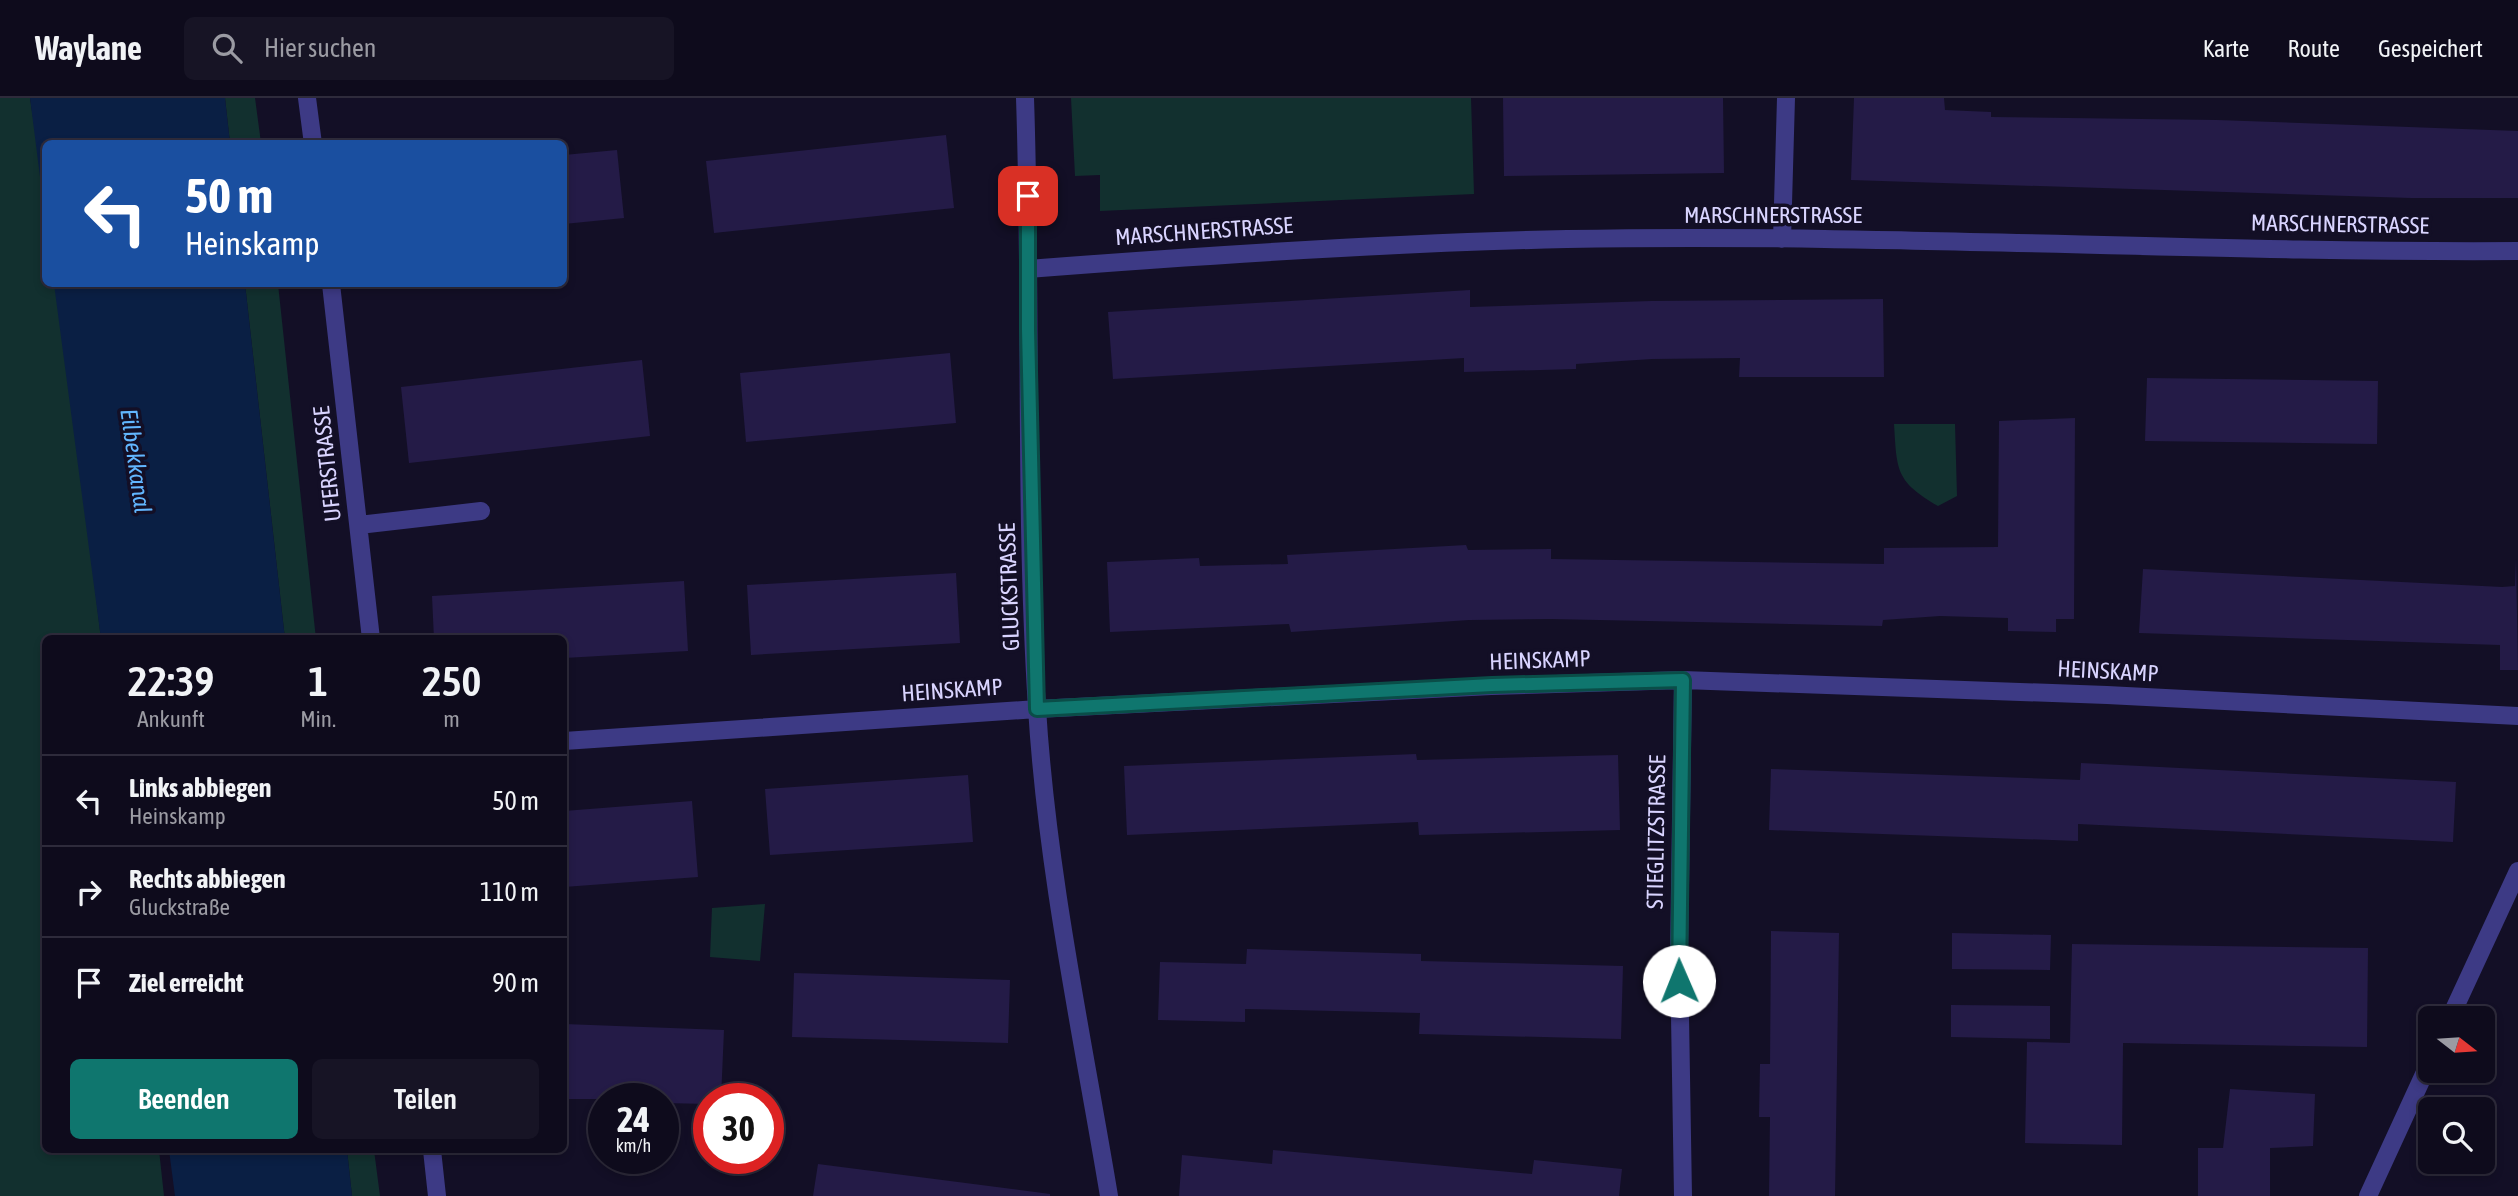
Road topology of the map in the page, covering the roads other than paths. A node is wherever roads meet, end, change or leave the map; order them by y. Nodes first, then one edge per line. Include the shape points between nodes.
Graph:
1 (307, 98) edge
2 (1025, 98) edge
3 (1786, 98) edge
4 (312, 140) edge
5 (1782, 239) junction
6 (2518, 251) edge
7 (1028, 269) junction
8 (331, 287) edge
9 (481, 511) dead end
10 (359, 525) junction
11 (371, 635) edge
12 (1683, 680) junction
13 (1037, 709) junction
14 (2518, 716) edge
15 (567, 741) edge
16 (2518, 871) edge
17 (2456, 1006) edge
18 (2420, 1083) edge
19 (432, 1153) edge
20 (438, 1196) edge
21 (1109, 1196) edge
22 (1683, 1196) edge
23 (2368, 1196) edge

1 - 4 street
2 - 7 street, GLUCKSTRASSE
3 - 5 street
5 - 6 street, MARSCHNERSTRASSE
5 - 7 street, MARSCHNERSTRASSE via 1569,239 1298,248
7 - 13 street, GLUCKSTRASSE
8 - 10 street, UFERSTRASSE
9 - 10 street
10 - 11 street, UFERSTRASSE
12 - 13 street, HEINSKAMP via 1492,685
12 - 14 street, HEINSKAMP
12 - 22 street, STIEGLITZSTRASSE via 1679,956
13 - 15 street, HEINSKAMP
13 - 21 street, GLUCKSTRASSE via 1065,934
16 - 17 street
18 - 23 street
19 - 20 street

